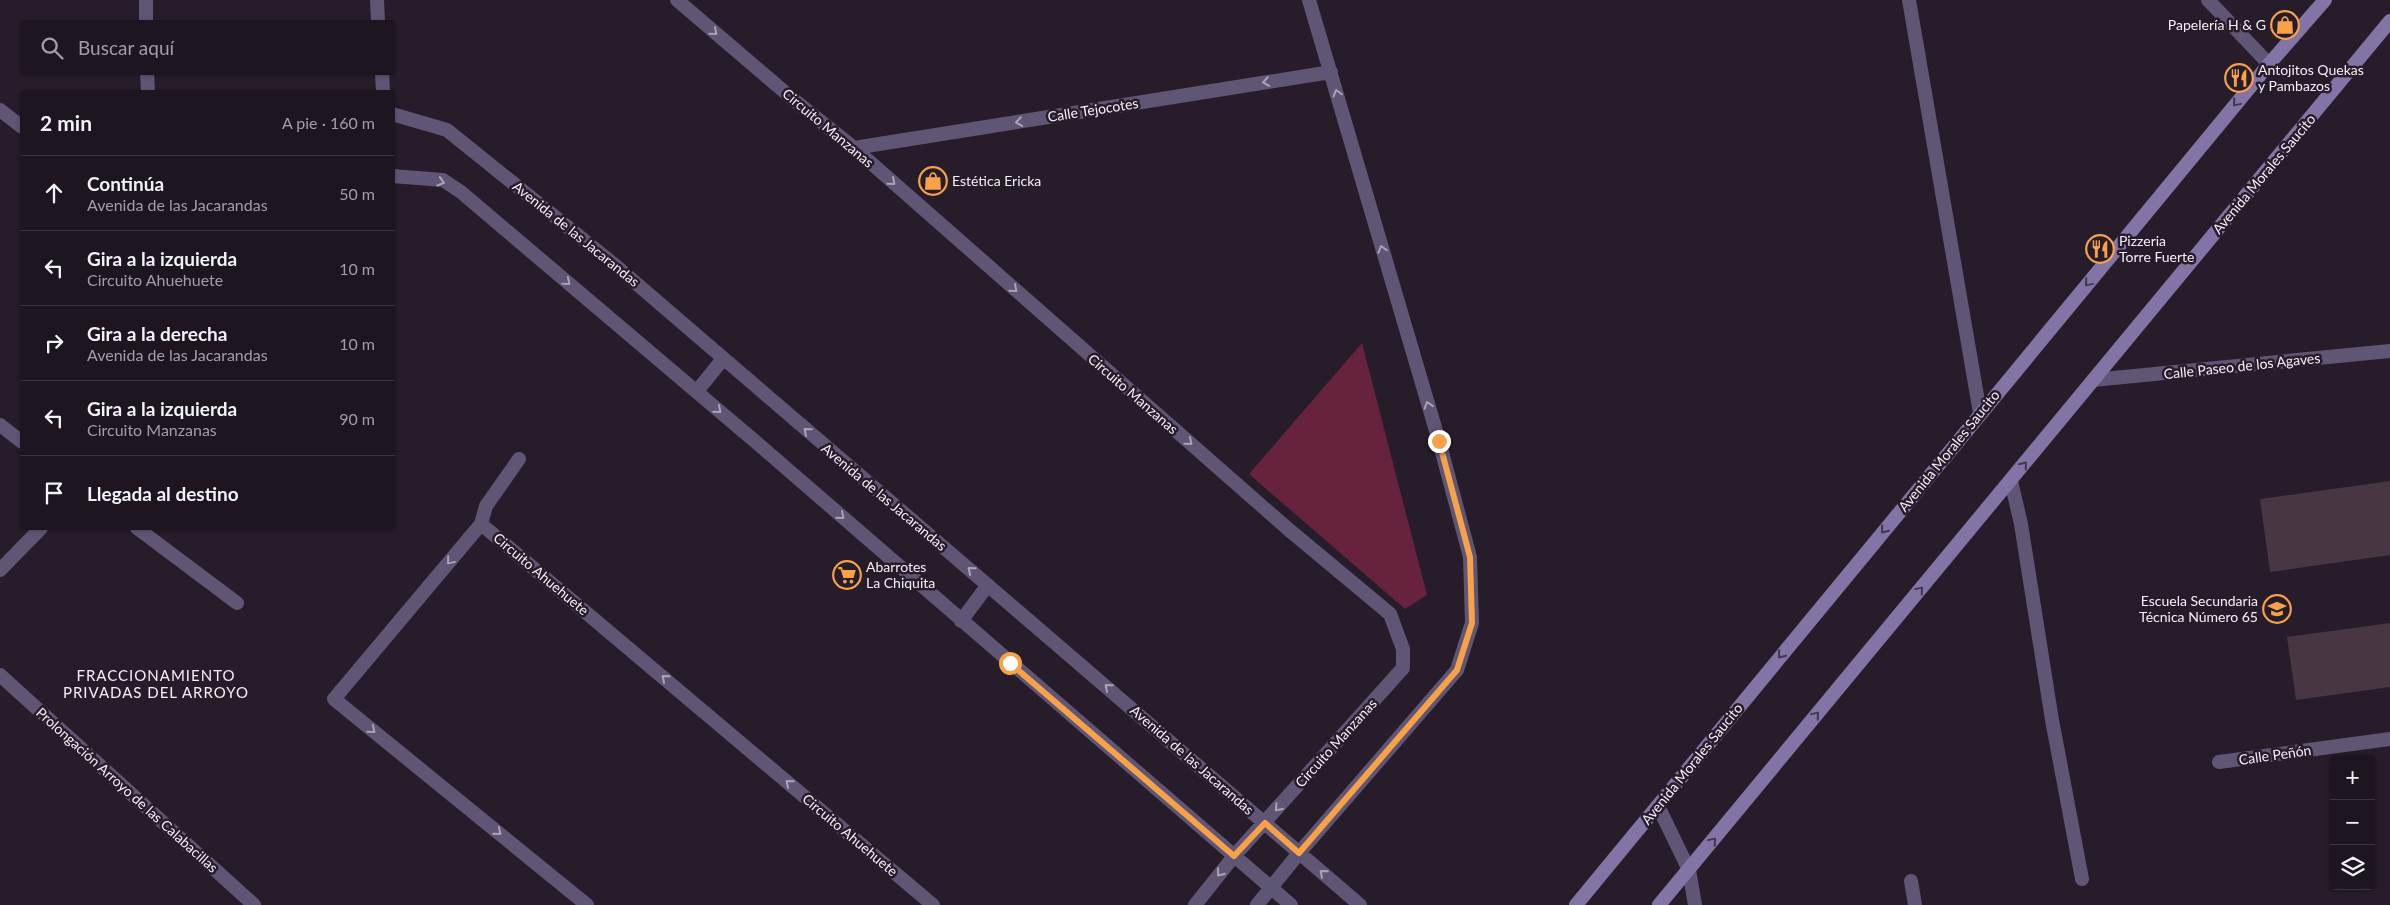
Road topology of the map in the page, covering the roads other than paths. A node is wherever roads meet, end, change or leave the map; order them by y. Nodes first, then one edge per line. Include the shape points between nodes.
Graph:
1 (146, 0) edge
2 (377, 0) edge
3 (677, 0) edge
4 (1310, 0) edge
5 (1910, 0) edge
6 (2208, 0) edge
7 (2324, 0) edge
8 (146, 20) edge
9 (378, 20) edge
10 (2390, 22) edge
11 (2269, 64) junction
12 (1331, 72) junction
13 (148, 75) edge
14 (382, 75) edge
15 (148, 90) edge
16 (383, 90) edge
17 (0, 110) edge
18 (395, 115) edge
19 (20, 125) edge
20 (854, 148) junction
21 (395, 176) edge
22 (2390, 351) edge
23 (723, 359) junction
24 (2093, 380) junction
25 (696, 391) junction
26 (1980, 413) junction
27 (0, 425) edge
28 (20, 440) edge
29 (519, 459) dead end
30 (2011, 481) junction
31 (482, 524) junction
32 (39, 530) edge
33 (139, 530) edge
34 (0, 570) edge
35 (988, 585) junction
36 (236, 603) dead end
37 (962, 621) junction
38 (0, 675) edge
39 (2390, 739) edge
40 (2219, 762) dead end
41 (1658, 806) junction
42 (1265, 823) junction
43 (1299, 853) junction
44 (1234, 856) junction
45 (1689, 870) junction
46 (2082, 879) dead end
47 (1911, 880) dead end
48 (1271, 888) junction
49 (254, 905) edge
50 (588, 905) edge
51 (933, 905) edge
52 (1195, 905) edge
53 (1257, 905) edge
54 (1291, 905) edge
55 (1360, 905) edge
56 (1576, 905) edge
57 (1659, 905) edge
58 (1695, 905) edge
59 (1915, 905) edge

1 - 8 street
2 - 9 street
3 -> 20 street, Circuito Manzanas
4 - 12 street
5 - 26 street
6 - 11 street
7 - 11 main road, Avenida Morales Saucito
10 - 24 main road, Avenida Morales Saucito
11 -> 26 main road, Avenida Morales Saucito
12 -> 20 street, Calle Tejocotes
43 -> 12 street via 1457,670 1472,623 1470,557
13 - 15 street
14 - 16 street
17 - 19 street
18 - 23 street, Avenida de las Jacarandas via 447,130 616,266
20 -> 42 street, Circuito Manzanas via 1288,529 1390,614 1403,649 1403,668
21 -> 25 street via 443,180 461,192
22 - 24 street, Calle Paseo de los Agaves
23 - 25 street
35 -> 23 street, Avenida de las Jacarandas
30 -> 24 main road, Avenida Morales Saucito
25 -> 37 street
26 -> 41 main road, Avenida Morales Saucito
27 - 28 street
29 - 31 street via 486,506
45 -> 30 main road, Avenida Morales Saucito
30 - 46 street
31 -> 50 street, Circuito Ahuehuete via 334,699
51 -> 31 street, Circuito Ahuehuete
32 - 34 street
33 - 36 street
35 - 37 street
42 -> 35 street, Avenida de las Jacarandas
37 - 44 street
38 - 49 street, Prolongación Arroyo de las Calabacillas
39 - 40 street, Calle Peñón
41 - 45 street
41 - 56 main road, Avenida Morales Saucito
42 - 43 street, Avenida de las Jacarandas
42 - 44 street
43 - 48 street
55 -> 43 street, Avenida de las Jacarandas
44 - 48 street
44 -> 52 street
45 - 57 main road, Avenida Morales Saucito
45 - 58 street
47 - 59 street
48 - 53 street
48 - 54 street

